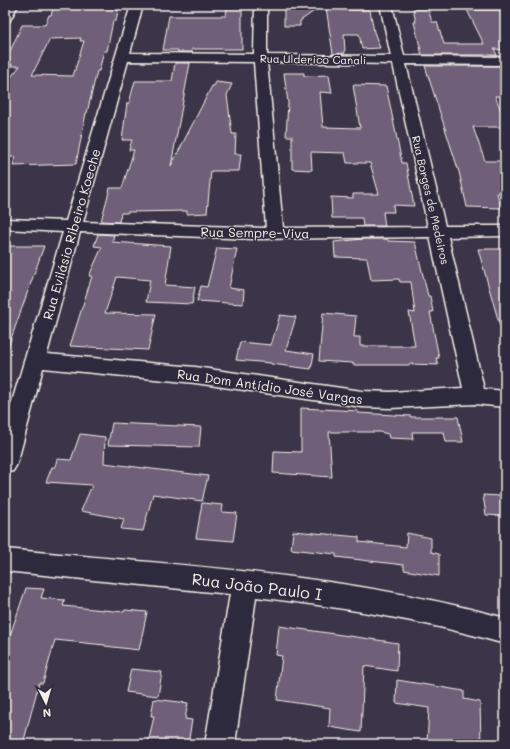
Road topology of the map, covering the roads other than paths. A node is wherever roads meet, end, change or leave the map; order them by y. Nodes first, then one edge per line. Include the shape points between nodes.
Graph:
1 (12, 5) edge
2 (137, 5) edge
3 (261, 5) edge
4 (386, 5) edge
5 (5, 19) edge
6 (122, 57) junction
7 (260, 58) junction
8 (399, 60) junction
9 (505, 61) edge
10 (5, 224) edge
11 (73, 227) junction
12 (505, 231) edge
13 (438, 232) junction
14 (275, 234) junction
15 (35, 360) junction
16 (476, 396) junction
17 (505, 399) edge
18 (5, 464) edge
19 (5, 560) edge
20 (244, 583) junction
21 (505, 631) edge
22 (220, 744) edge

1 - 5 street
2 - 6 street, Rua Evilásio Ribeiro Koeche
3 - 7 street
4 - 8 street, Rua Borges de Medeiros
6 - 7 street, Rua Ulderico Canali
6 - 11 street, Rua Evilásio Ribeiro Koeche
7 - 8 street, Rua Ulderico Canali
7 - 14 street
8 - 9 street, Rua Ulderico Canali
8 - 13 street, Rua Borges de Medeiros
10 - 11 street, Rua Sempre-Viva
11 - 14 street, Rua Sempre-Viva
11 - 15 street, Rua Evilásio Ribeiro Koeche
12 - 13 street, Rua Sempre-Viva
13 - 14 street, Rua Sempre-Viva
13 - 16 street, Rua Borges de Medeiros
15 - 16 street, Rua Dom Antídio José Vargas via 195,375 362,399
15 - 18 street, Rua Evilásio Ribeiro Koeche
16 - 17 street, Rua Dom Antídio José Vargas
19 - 20 street, Rua João Paulo I
20 - 21 street, Rua João Paulo I via 427,610
20 - 22 street

